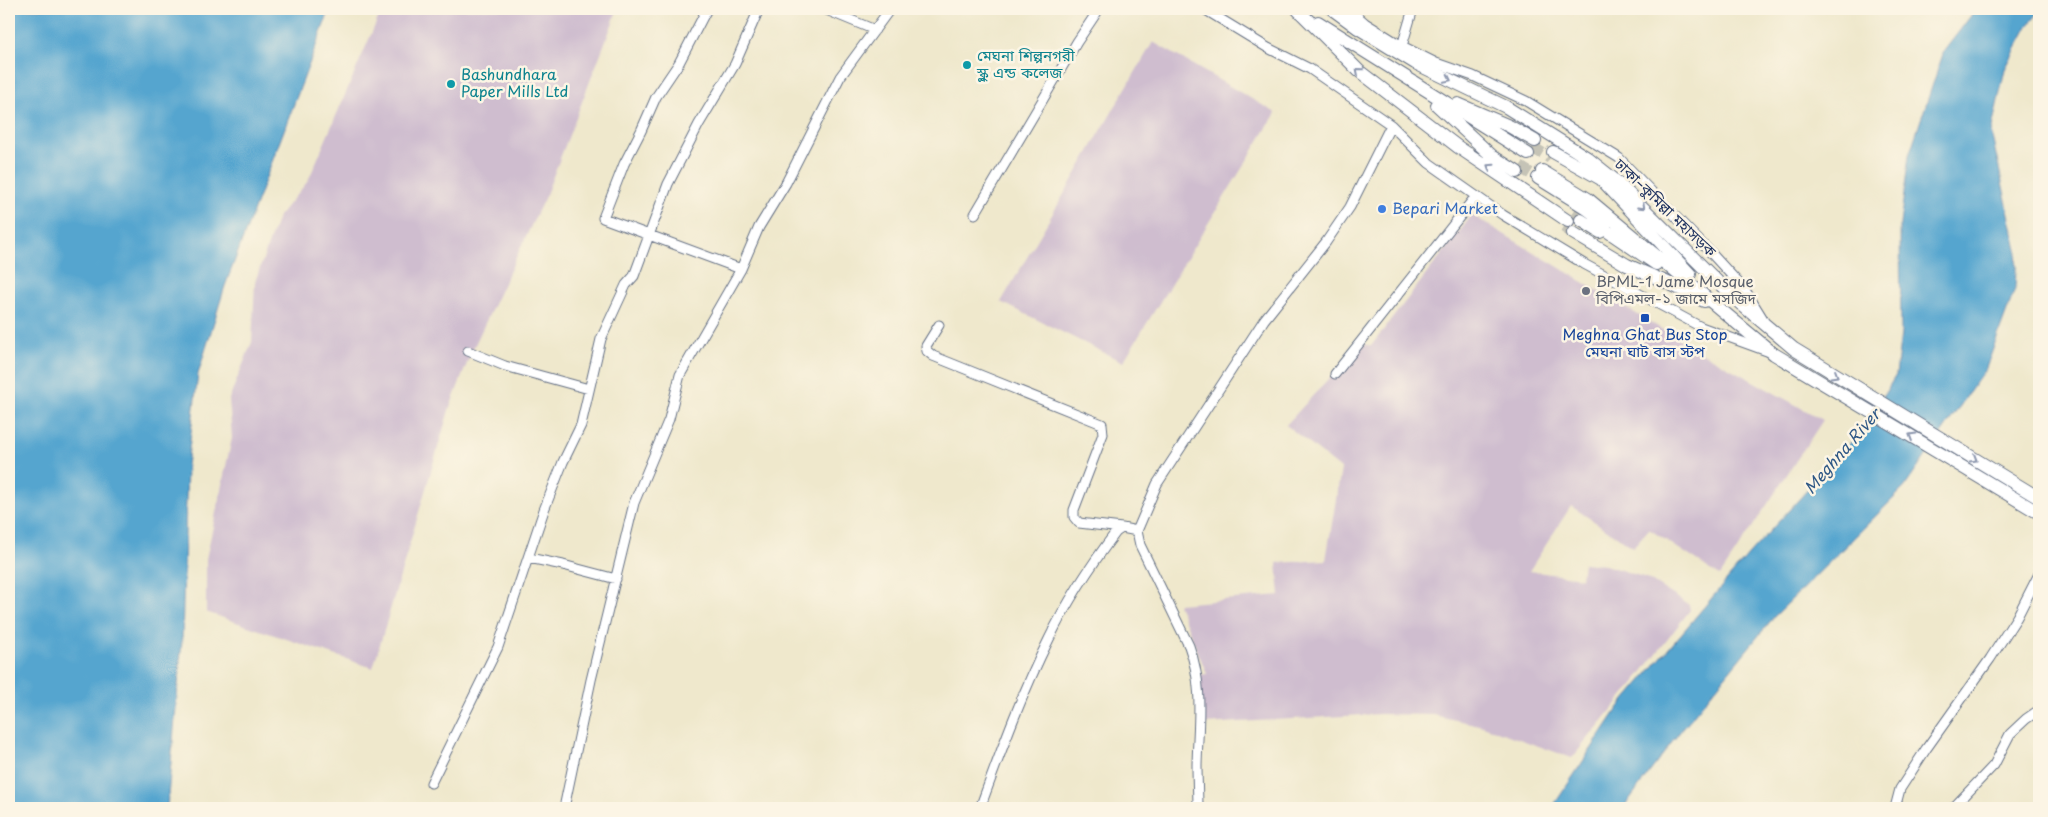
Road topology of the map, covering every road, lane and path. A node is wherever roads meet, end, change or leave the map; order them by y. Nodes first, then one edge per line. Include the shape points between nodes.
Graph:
1 (707, 9) edge
2 (759, 9) edge
3 (824, 9) edge
4 (890, 9) edge
5 (1099, 9) edge
6 (1204, 9) edge
7 (1298, 9) edge
8 (1332, 9) edge
9 (1349, 9) edge
10 (1413, 9) edge
11 (875, 30) junction
12 (1402, 46) junction
13 (1417, 86) junction
14 (1391, 125) junction
15 (1542, 171) junction
16 (1476, 196) junction
17 (975, 214) dead end
18 (648, 235) junction
19 (741, 269) junction
20 (1726, 313) junction
21 (939, 325) dead end
22 (1770, 330) junction
23 (468, 351) dead end
24 (1774, 354) junction
25 (1335, 374) dead end
26 (589, 389) junction
27 (1987, 474) junction
28 (2039, 498) edge
29 (2039, 513) edge
30 (1122, 528) junction
31 (1137, 530) junction
32 (529, 558) junction
33 (2039, 574) edge
34 (616, 579) junction
35 (2039, 710) edge
36 (431, 784) dead end
37 (564, 808) edge
38 (980, 808) edge
39 (1198, 808) edge
40 (1895, 808) edge
41 (1953, 808) edge

1 - 18 street via 679,63 656,97 624,164 604,218
2 - 18 street via 735,64 668,184
3 - 11 street
4 - 11 street
5 - 17 street
6 - 14 street via 1310,69
7 - 13 highway, ঢাকা–কুমিল্লা মহাসড়ক
15 -> 7 highway, ঢাকা–কুমিল্লা মহাসড়ক via 1458,147 1358,71
8 -> 22 highway, ঢাকা–কুমিল্লা মহাসড়ক via 1415,63 1506,107 1586,157 1616,181
9 - 12 street
10 - 12 street
11 - 19 street via 840,77 786,183 759,227
12 - 22 street via 1526,102 1619,158 1745,290
13 - 13 highway, ঢাকা–কুমিল্লা মহাসড়ক via 1492,156 1526,157
14 - 16 street via 1429,163
14 - 31 street via 1350,207 1264,320 1157,484
15 - 20 highway, ঢাকা–কুমিল্লা মহাসড়ক via 1580,212
15 - 20 highway, ঢাকা–কুমিল্লা মহাসড়ক via 1592,192
15 - 20 highway, ঢাকা–কুমিল্লা মহাসড়ক via 1572,223 1668,283
16 - 24 street via 1584,264 1701,326
16 - 25 street
18 - 19 street
18 - 26 street via 634,276 626,285 601,338
19 - 34 street via 680,375 668,418 634,503
20 - 24 highway, ঢাকা–কুমিল্লা মহাসড়ক
21 - 30 street via 926,346 933,356 1102,424 1103,434 1074,517 1078,523
22 -> 27 highway, ঢাকা–কুমিল্লা মহাসড়ক via 1794,349
23 - 26 street via 505,366
27 -> 24 highway, ঢাকা–কুমিল্লা মহাসড়ক
26 - 32 street via 581,425 544,510
27 - 28 highway, ঢাকা–কুমিল্লা মহাসড়ক
27 - 29 highway, ঢাকা–কুমিল্লা মহাসড়ক
30 - 31 street
30 - 38 street via 1106,545 1050,637 1019,703
31 - 39 street via 1140,545 1197,669 1201,715
32 - 34 street
32 - 36 street via 498,647
33 - 40 street via 1990,660 1900,789
34 - 37 street
35 - 41 street via 2010,734 1994,765

